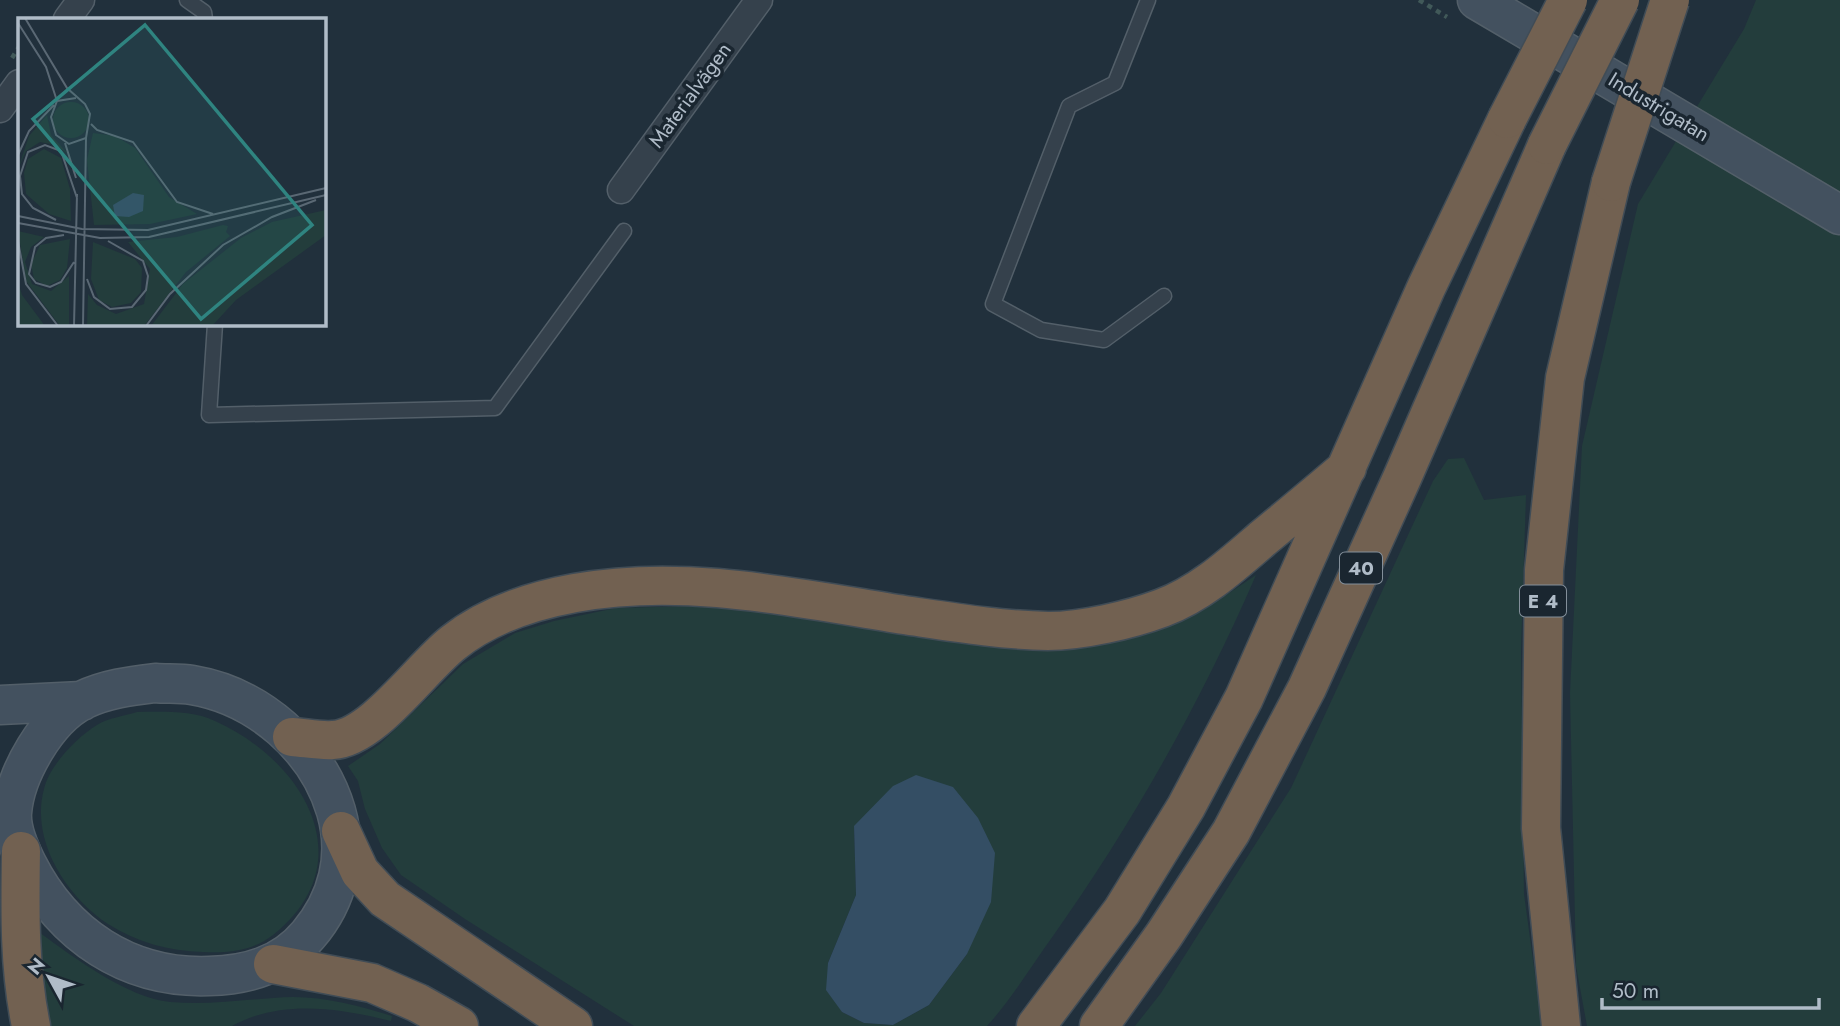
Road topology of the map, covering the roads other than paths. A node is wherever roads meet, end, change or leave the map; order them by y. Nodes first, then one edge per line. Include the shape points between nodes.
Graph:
1 (81, 0) edge
2 (187, 0) edge
3 (759, 0) edge
4 (1148, 0) edge
5 (1478, 0) edge
6 (1568, 0) edge
7 (1620, 0) edge
8 (1670, 0) edge
9 (68, 18) edge
10 (205, 18) edge
11 (18, 84) edge
12 (0, 109) edge
13 (621, 190) dead end
14 (1840, 215) edge
15 (624, 231) dead end
16 (1164, 296) dead end
17 (215, 326) edge
18 (1347, 468) junction
19 (82, 701) junction
20 (0, 705) edge
21 (292, 737) junction
22 (11, 824) edge
23 (341, 831) junction
24 (273, 964) junction
25 (31, 1026) edge
26 (460, 1026) edge
27 (573, 1026) edge
28 (1036, 1026) edge
29 (1099, 1026) edge
30 (1561, 1026) edge

1 - 9 street
2 - 10 lane via 204,12
3 - 13 street, Materialvägen
4 - 16 lane via 1115,83 1069,106 993,304 1041,330 1104,340
5 - 14 main road, Industrigatan
6 - 18 highway, bridge via 1426,288
7 - 29 highway, 40, bridge via 1547,145 1307,688 1231,832
8 - 30 highway, E 4, bridge via 1611,182 1565,378 1544,570 1541,828
11 - 12 street
15 - 17 lane via 495,408 209,415
18 - 21 highway via 1206,584 1163,608 1113,621 1051,631 970,625 694,587 575,593 491,618 452,643 372,722 351,736 335,740
18 - 28 highway via 1244,698 1186,807 1122,911
19 - 20 main road
19 - 21 main road via 130,686 193,685 230,696 263,713
19 - 22 main road via 55,723 34,750 19,782
21 - 23 main road via 315,765 332,797
22 - 24 main road via 41,891 69,924 104,951 144,969 187,977 231,976
22 - 25 highway
23 - 24 main road via 341,863 334,893 299,946
23 - 27 highway via 360,872 385,899
24 - 26 highway via 372,983

